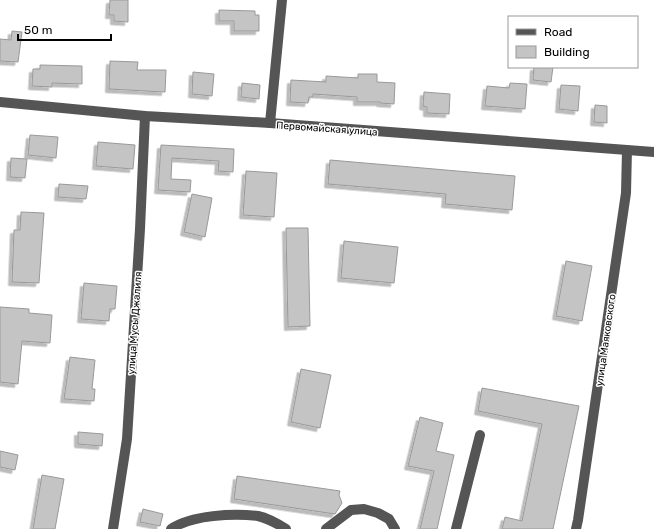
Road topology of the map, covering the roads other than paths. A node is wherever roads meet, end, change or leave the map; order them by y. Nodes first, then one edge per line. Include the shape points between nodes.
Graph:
1 (282, 0) edge
2 (0, 102) edge
3 (144, 116) junction
4 (270, 123) junction
5 (627, 150) junction
6 (654, 152) edge
7 (480, 435) dead end
8 (114, 529) edge
9 (171, 529) edge
10 (286, 529) edge
11 (326, 529) edge
12 (395, 529) edge
13 (456, 529) edge
14 (576, 529) edge

1 - 4 street
2 - 3 street, Первомайская улица
3 - 4 street, Первомайская улица
3 - 8 street, улица Мусы Джалиля via 127,439
4 - 5 street, Первомайская улица
5 - 6 street, Первомайская улица
5 - 14 street, улица Маяковского via 626,193
7 - 13 street
9 - 10 street via 205,516 232,515 259,516
11 - 12 street via 350,510 364,509 389,519

